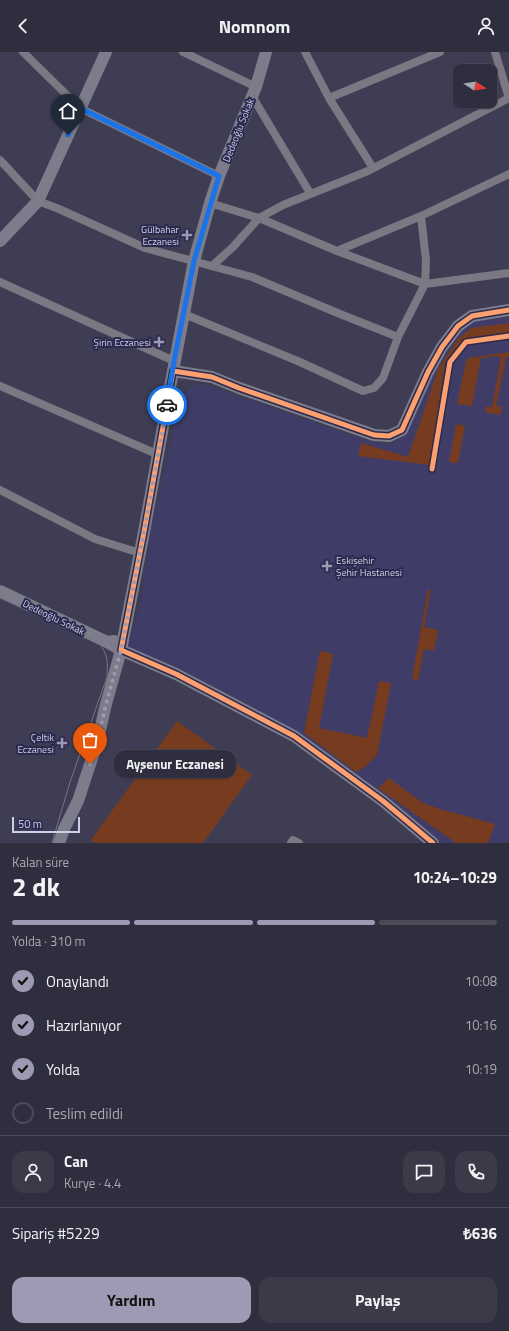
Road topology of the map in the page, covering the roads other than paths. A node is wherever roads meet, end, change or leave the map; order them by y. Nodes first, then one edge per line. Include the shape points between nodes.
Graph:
1 (23, 52) edge
2 (106, 52) edge
3 (183, 52) edge
4 (266, 52) edge
5 (305, 52) edge
6 (440, 52) edge
7 (495, 52) edge
8 (254, 91) junction
9 (329, 98) junction
10 (509, 98) edge
11 (80, 108) junction
12 (0, 160) edge
13 (373, 168) junction
14 (509, 174) edge
15 (219, 176) junction
16 (310, 193) junction
17 (38, 201) junction
18 (210, 203) junction
19 (421, 216) junction
20 (259, 218) junction
21 (0, 241) edge
22 (337, 251) junction
23 (194, 261) junction
24 (212, 266) junction
25 (509, 273) edge
26 (0, 282) edge
27 (425, 284) junction
28 (509, 310) edge
29 (184, 314) junction
30 (398, 337) junction
31 (174, 366) junction
32 (0, 386) edge
33 (159, 455) junction
34 (0, 490) edge
35 (140, 553) junction
36 (0, 591) edge
37 (123, 635) junction
38 (107, 642) junction
39 (121, 650) junction
40 (59, 843) edge
41 (291, 843) edge
42 (299, 843) edge
43 (433, 843) edge

1 - 11 street
2 - 11 street
3 - 8 street
4 - 8 street, Dedeoğlu Sokak
5 - 9 street
6 - 9 street
7 - 10 street
8 - 15 street, Dedeoğlu Sokak
8 - 16 street
9 - 13 street
10 - 13 street
11 - 15 street
11 - 17 street
12 - 17 street
13 - 16 street
14 - 19 street
15 - 18 street, Dedeoğlu Sokak
16 - 20 street
17 - 21 street
17 - 23 street via 145,248
18 - 20 street
18 - 23 street, Dedeoğlu Sokak
19 - 22 street
19 - 27 street via 426,260
20 - 22 street
20 - 24 street via 233,248
22 - 27 street
23 - 24 street
23 - 29 street, Dedeoğlu Sokak
24 - 30 street via 252,277
25 - 27 street
26 - 31 street
27 - 30 street
28 - 31 street via 472,316 458,326 428,372 402,430 389,436 374,435
29 - 30 street via 363,391 374,388 383,378
29 - 31 street, Dedeoğlu Sokak
31 - 33 street, Dedeoğlu Sokak
32 - 33 street
33 - 35 street, Dedeoğlu Sokak
34 - 35 street via 95,539
35 - 37 street, Dedeoğlu Sokak
36 - 38 street, Dedeoğlu Sokak
37 - 38 street via 117,640
37 - 39 street, Dedeoğlu Sokak
38 - 39 street, Dedeoğlu Sokak
39 - 40 street via 98,740 78,801
39 - 43 street, Dedeoğlu Sokak via 176,674 294,736 383,801
41 - 42 street via 293,840

